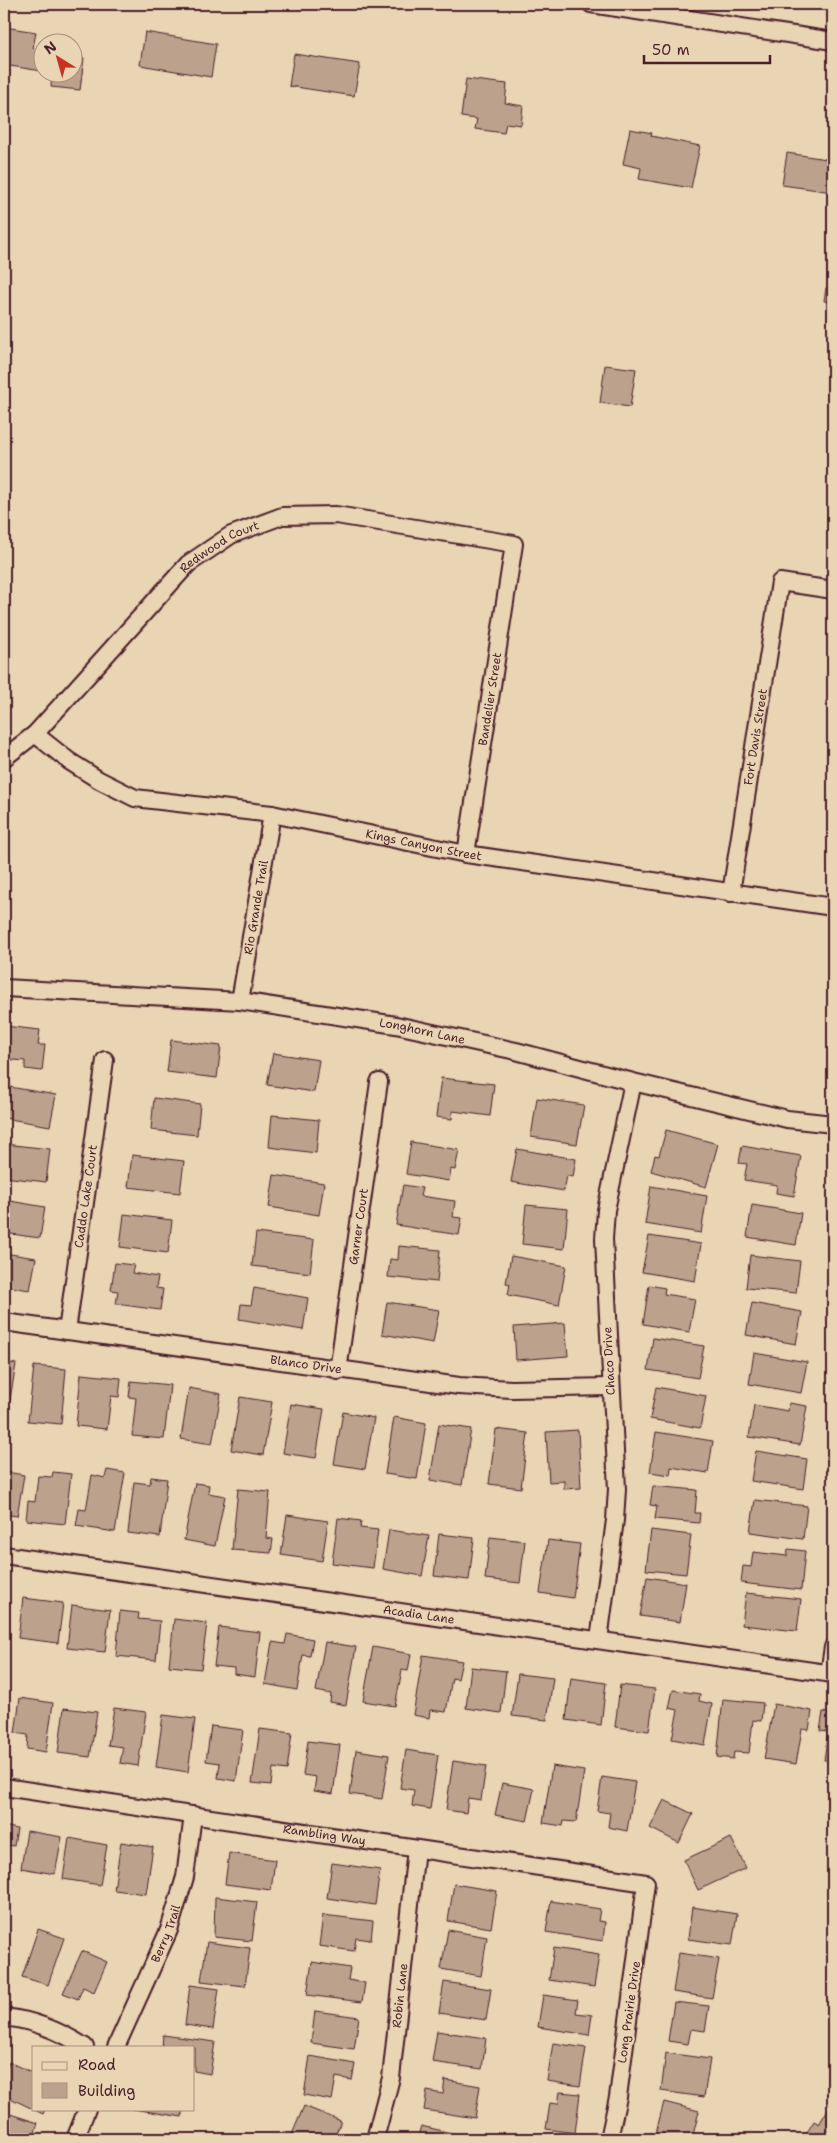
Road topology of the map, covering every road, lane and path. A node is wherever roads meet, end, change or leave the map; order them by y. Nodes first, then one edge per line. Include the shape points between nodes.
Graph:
1 (591, 4) edge
2 (833, 41) edge
3 (514, 544) joint
4 (833, 590) edge
5 (35, 734) junction
6 (4, 758) edge
7 (272, 814) junction
8 (466, 854) junction
9 (731, 892) junction
10 (833, 907) edge
11 (4, 988) edge
12 (240, 1001) junction
13 (105, 1060) dead end
14 (379, 1082) dead end
15 (633, 1082) junction
16 (833, 1124) edge
17 (4, 1322) edge
18 (67, 1331) junction
19 (338, 1371) junction
20 (610, 1387) junction
21 (4, 1555) edge
22 (599, 1640) junction
23 (833, 1647) edge
24 (831, 1674) edge
25 (4, 1787) edge
26 (193, 1815) junction
27 (416, 1849) junction
28 (646, 1883) joint
29 (4, 2017) edge
30 (83, 2046) edge
31 (116, 2046) edge
32 (87, 2110) edge
33 (75, 2139) edge
34 (375, 2139) edge
35 (609, 2139) edge

1 - 2 street
3 - 5 street, Redwood Court via 336,515 282,516 231,535 188,564
3 - 8 street, Bandelier Street
4 - 9 street, Fort Davis Street via 780,582
5 - 6 street, Redwood Court
5 - 7 street, Kings Canyon Street via 69,761 135,798
7 - 8 street, Kings Canyon Street
7 - 12 street, Rio Grande Trail
8 - 9 street, Kings Canyon Street
9 - 10 street, Kings Canyon Street
11 - 12 street, Longhorn Lane
12 - 15 street, Longhorn Lane via 405,1027 516,1050
13 - 18 street, Caddo Lake Court
14 - 19 street, Garner Court
15 - 16 street, Longhorn Lane via 786,1120
15 - 20 street, Chaco Drive via 606,1210 604,1239
17 - 18 street, Blanco Drive
18 - 19 street, Blanco Drive
19 - 20 street, Blanco Drive via 483,1388
20 - 22 street, Chaco Drive via 617,1489
21 - 22 street, Acadia Lane
22 - 24 street, Acadia Lane
23 - 24 street
25 - 26 street, Rambling Way
26 - 27 street, Rambling Way
26 - 31 street, Berry Trail via 185,1877 169,1930
27 - 28 street, Rambling Way
27 - 34 street, Robin Lane via 391,2078
28 - 35 street, Long Prairie Drive via 618,2097
29 - 30 street via 22,2019 63,2033
32 - 33 street

